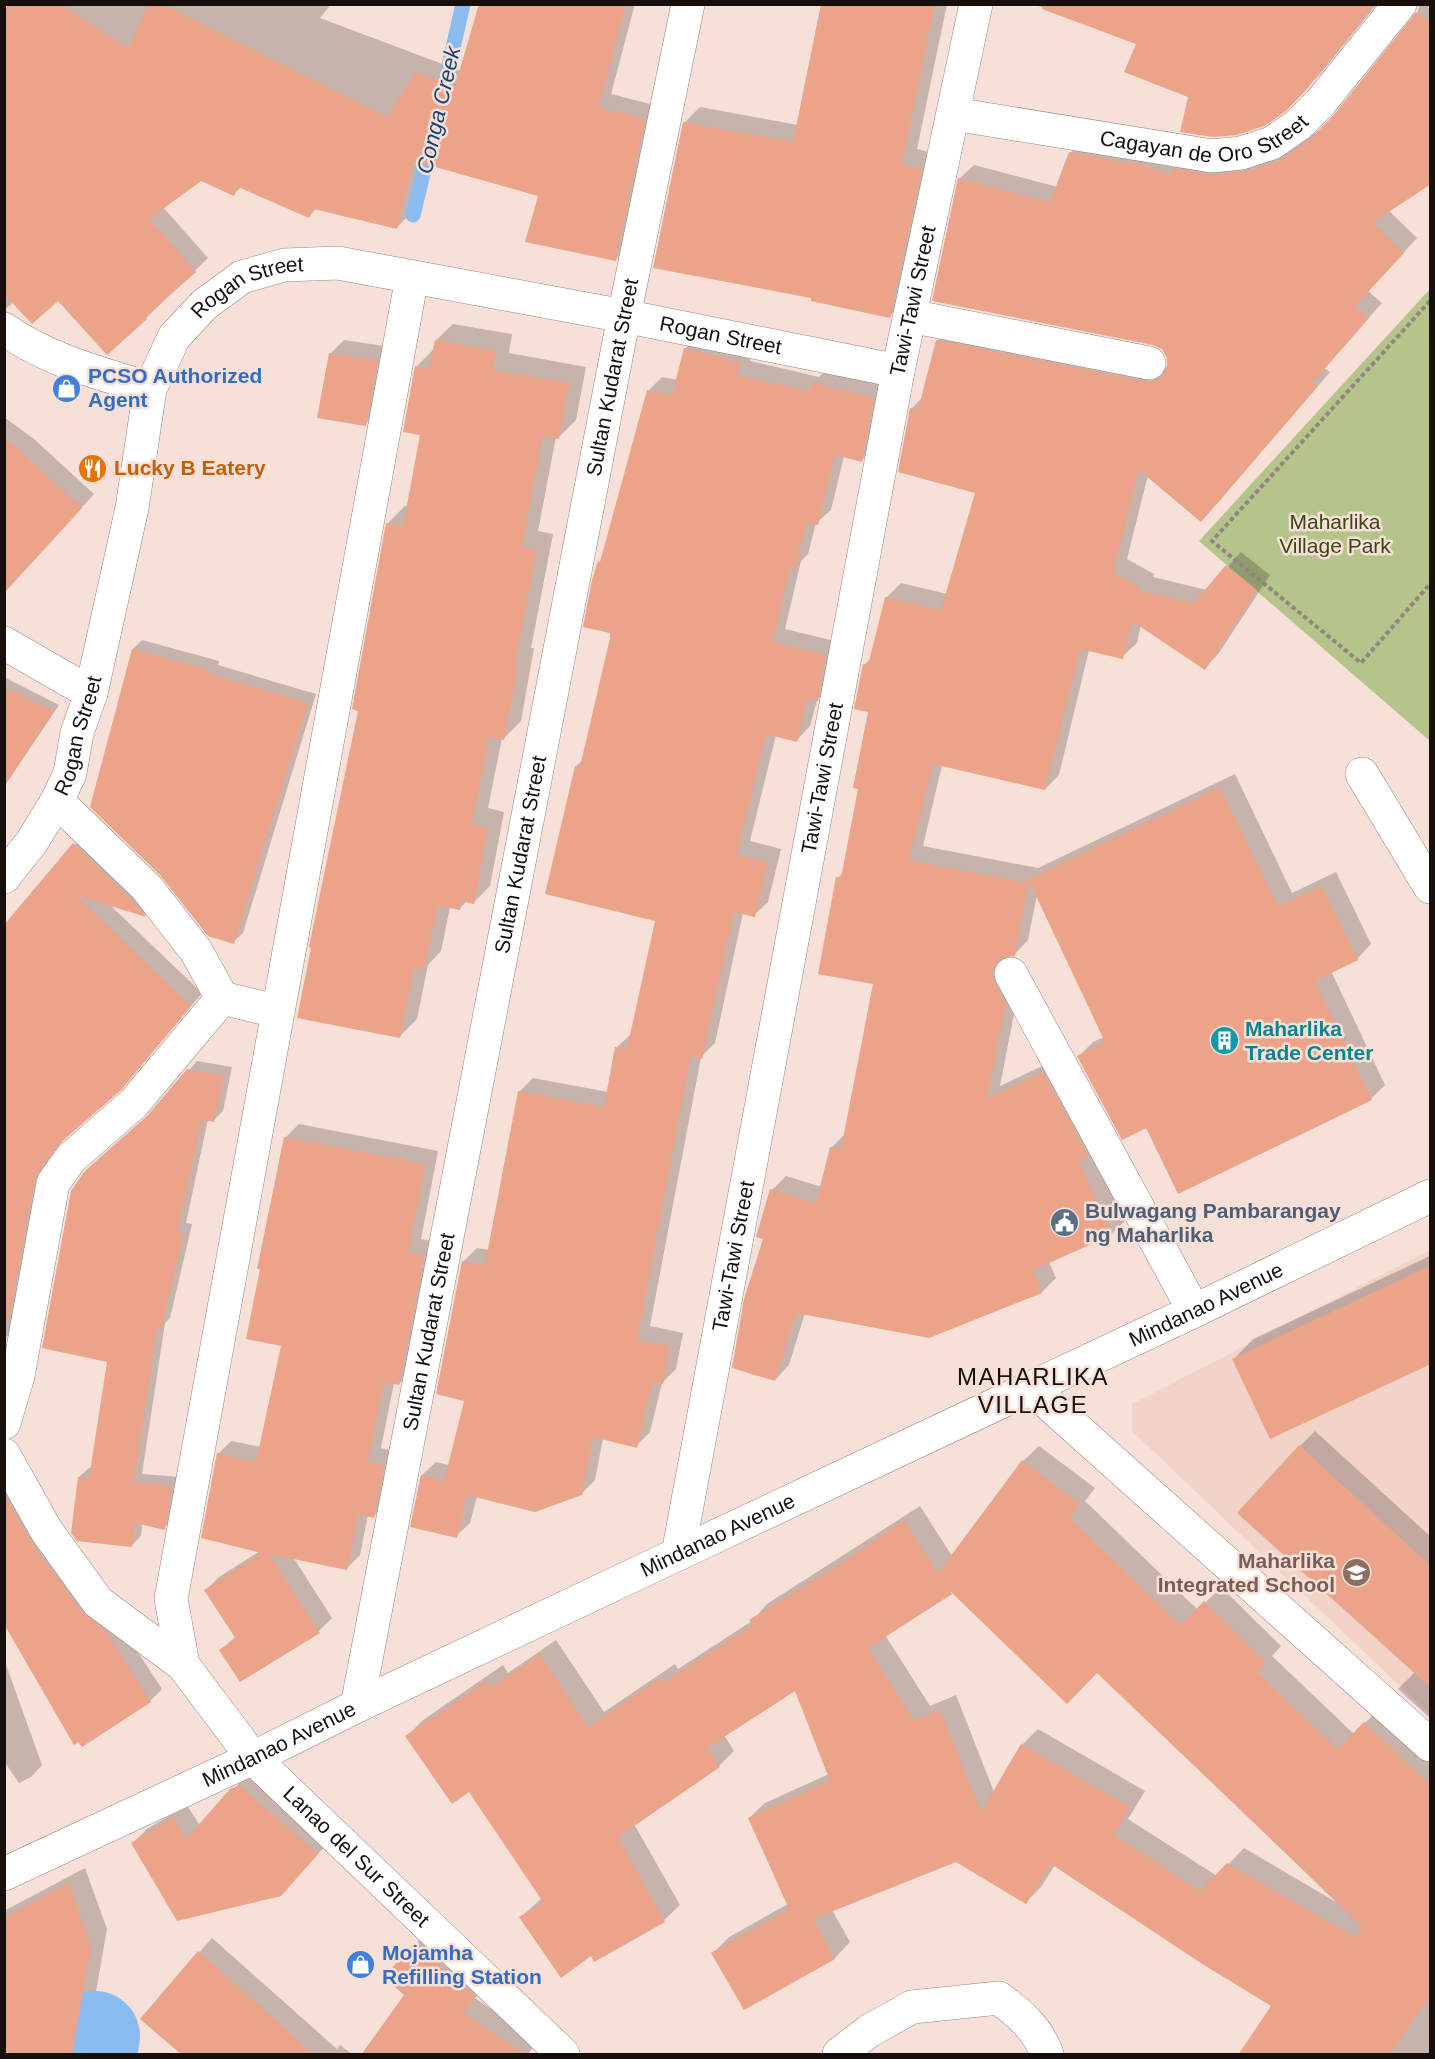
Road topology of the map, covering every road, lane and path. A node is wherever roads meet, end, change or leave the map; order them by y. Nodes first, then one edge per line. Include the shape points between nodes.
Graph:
1 (688, 4) edge
2 (976, 4) edge
3 (1401, 4) edge
4 (954, 114) junction
5 (412, 277) junction
6 (1431, 301) edge
7 (624, 316) junction
8 (910, 316) junction
9 (4, 329) edge
10 (1149, 363) dead end
11 (898, 371) junction
12 (150, 389) junction
13 (1431, 584) edge
14 (4, 643) edge
15 (91, 693) junction
16 (1362, 774) dead end
17 (57, 801) junction
18 (4, 878) edge
19 (1431, 888) edge
20 (1011, 974) dead end
21 (222, 998) junction
22 (276, 1011) junction
23 (1431, 1196) edge
24 (1194, 1311) junction
25 (1031, 1389) junction
26 (4, 1423) edge
27 (4, 1455) edge
28 (678, 1554) junction
29 (183, 1665) junction
30 (357, 1706) junction
31 (1431, 1745) edge
32 (253, 1758) junction
33 (9, 1863) edge
34 (563, 2055) edge
35 (839, 2055) edge
36 (1047, 2055) edge

1 - 7 street, Sultan Kudarat Street
2 - 4 street, Tawi-Tawi Street
3 - 4 street, Cagayan de Oro Street via 1298,125 1272,142 1241,153 1212,156
4 - 8 street, Tawi-Tawi Street
5 - 7 street, Rogan Street
5 - 12 street, Rogan Street via 338,263 284,265 242,277 205,304 174,338
5 - 22 street
6 - 13 path via 1212,542 1361,663
7 - 11 street, Rogan Street
7 - 30 street, Sultan Kudarat Street
8 - 10 street
8 - 11 street, Tawi-Tawi Street
9 - 12 street via 58,360
11 - 28 street, Tawi-Tawi Street
12 - 15 street, Rogan Street via 132,508
14 - 15 street
15 - 17 street, Rogan Street via 76,733 70,773
16 - 19 street
17 - 18 street, Rogan Street
17 - 21 street via 147,888 196,951
20 - 24 street
21 - 22 street
21 - 26 street via 134,1103 71,1158 53,1183 18,1376
22 - 29 street via 171,1599
23 - 24 street, Mindanao Avenue
24 - 25 street, Mindanao Avenue
25 - 28 street, Mindanao Avenue
25 - 31 street
27 - 29 street via 46,1530 98,1602
28 - 30 street, Mindanao Avenue
29 - 32 street, Lanao del Sur Street
30 - 32 street, Mindanao Avenue
32 - 33 street, Mindanao Avenue
32 - 34 street, Lanao del Sur Street
35 - 36 street via 869,2031 912,2007 999,1998 1025,2017

